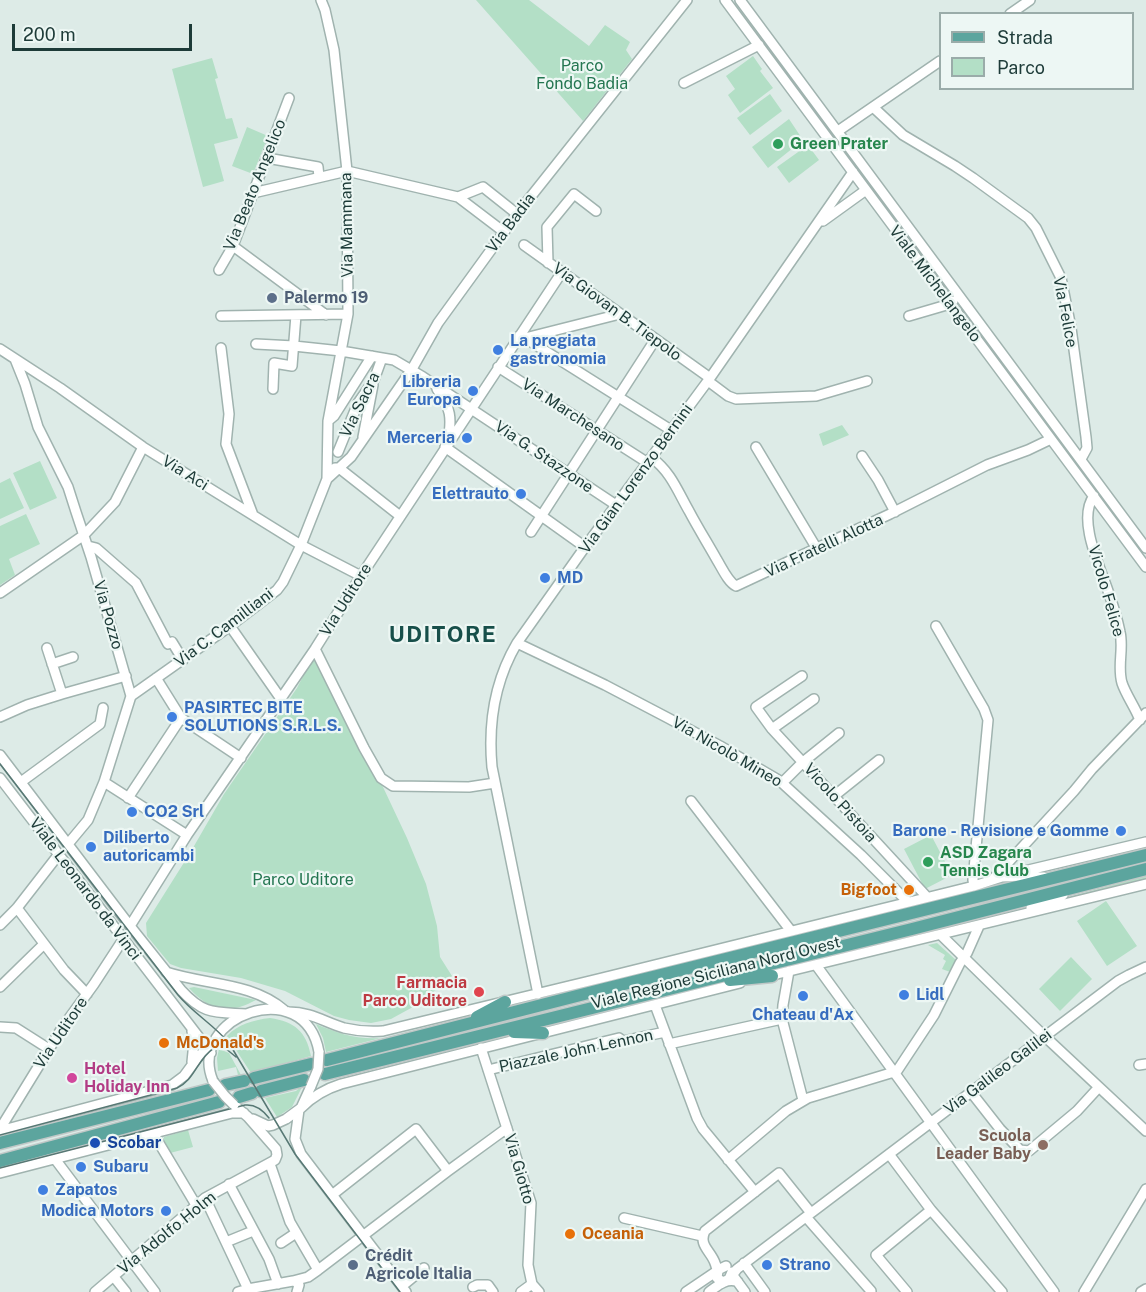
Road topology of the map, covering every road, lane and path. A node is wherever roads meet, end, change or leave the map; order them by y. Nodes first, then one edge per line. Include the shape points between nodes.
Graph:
1 (321, 0) edge
2 (687, 0) edge
3 (725, 0) edge
4 (740, 0) edge
5 (1030, 0) edge
6 (1013, 12) edge
7 (759, 45) junction
8 (939, 62) edge
9 (684, 83) dead end
10 (805, 87) junction
11 (795, 94) junction
12 (289, 99) dead end
13 (873, 107) junction
14 (838, 131) junction
15 (267, 158) junction
16 (347, 171) junction
17 (853, 172) junction
18 (319, 177) junction
19 (866, 190) junction
20 (253, 193) junction
21 (458, 197) junction
22 (596, 211) dead end
23 (518, 214) junction
24 (816, 226) junction
25 (504, 232) junction
26 (524, 245) dead end
27 (233, 246) junction
28 (548, 262) junction
29 (219, 270) dead end
30 (562, 272) junction
31 (960, 296) junction
32 (950, 303) junction
33 (348, 314) junction
34 (620, 314) junction
35 (296, 315) junction
36 (326, 315) junction
37 (220, 316) dead end
38 (909, 316) dead end
39 (522, 336) junction
40 (655, 340) junction
41 (256, 344) dead end
42 (294, 346) junction
43 (221, 348) dead end
44 (0, 349) edge
45 (341, 351) junction
46 (377, 357) junction
47 (15, 359) junction
48 (498, 367) junction
49 (412, 369) junction
50 (374, 380) junction
51 (709, 380) junction
52 (867, 381) dead end
53 (434, 384) junction
54 (273, 389) dead end
55 (618, 397) junction
56 (471, 408) junction
57 (328, 421) junction
58 (597, 430) junction
59 (671, 430) junction
60 (1051, 439) junction
61 (362, 440) junction
62 (446, 445) junction
63 (143, 447) junction
64 (756, 447) dead end
65 (327, 451) junction
66 (338, 452) junction
67 (862, 456) dead end
68 (351, 457) junction
69 (1081, 459) junction
70 (650, 460) junction
71 (326, 468) junction
72 (339, 468) junction
73 (569, 473) junction
74 (327, 479) junction
75 (1094, 496) junction
76 (616, 506) junction
77 (895, 512) junction
78 (254, 515) junction
79 (400, 516) junction
80 (541, 516) junction
81 (531, 532) dead end
82 (84, 535) junction
83 (301, 544) junction
84 (88, 546) junction
85 (585, 547) junction
86 (1146, 548) edge
87 (817, 549) junction
88 (1146, 567) edge
89 (361, 576) junction
90 (0, 593) edge
91 (936, 626) dead end
92 (230, 627) junction
93 (517, 643) junction
94 (47, 648) dead end
95 (315, 649) junction
96 (73, 657) dead end
97 (183, 660) junction
98 (52, 664) junction
99 (126, 676) junction
100 (802, 676) dead end
101 (156, 678) junction
102 (62, 694) junction
103 (131, 696) junction
104 (281, 699) junction
105 (814, 699) dead end
106 (103, 708) dead end
107 (1143, 716) edge
108 (0, 717) edge
109 (181, 718) junction
110 (772, 729) junction
111 (839, 733) dead end
112 (0, 755) edge
113 (241, 758) junction
114 (879, 760) dead end
115 (803, 762) junction
116 (0, 778) edge
117 (21, 782) junction
118 (104, 782) junction
119 (495, 783) junction
120 (782, 783) junction
121 (9, 789) junction
122 (0, 794) edge
123 (834, 796) junction
124 (128, 798) junction
125 (691, 801) dead end
126 (187, 835) junction
127 (1146, 841) edge
128 (68, 844) junction
129 (59, 854) junction
130 (1146, 855) edge
131 (1146, 869) edge
132 (1002, 877) junction
133 (1056, 878) junction
134 (992, 880) junction
135 (1099, 881) junction
136 (974, 886) junction
137 (1146, 886) edge
138 (927, 897) junction
139 (908, 902) junction
140 (17, 908) junction
141 (876, 910) junction
142 (995, 922) junction
143 (0, 925) edge
144 (130, 926) junction
145 (860, 926) junction
146 (979, 926) junction
147 (791, 931) junction
148 (940, 935) junction
149 (124, 938) junction
150 (44, 944) junction
151 (964, 958) junction
152 (816, 965) junction
153 (1146, 967) edge
154 (789, 971) junction
155 (166, 972) junction
156 (772, 976) junction
157 (0, 987) edge
158 (672, 988) junction
159 (87, 993) junction
160 (538, 994) junction
161 (505, 1002) junction
162 (655, 1005) junction
163 (287, 1011) junction
164 (246, 1014) junction
165 (782, 1019) junction
166 (188, 1024) junction
167 (459, 1026) junction
168 (0, 1027) edge
169 (498, 1031) junction
170 (665, 1032) junction
171 (543, 1033) junction
172 (1045, 1036) junction
173 (669, 1044) junction
174 (211, 1048) junction
175 (481, 1048) junction
176 (49, 1049) junction
177 (323, 1056) junction
178 (311, 1064) dead end
179 (190, 1068) junction
180 (488, 1070) junction
181 (895, 1073) junction
182 (325, 1074) dead end
183 (307, 1083) junction
184 (216, 1086) junction
185 (1099, 1087) junction
186 (971, 1092) junction
187 (803, 1100) junction
188 (237, 1101) junction
189 (219, 1102) dead end
190 (300, 1109) junction
191 (246, 1115) junction
192 (931, 1123) junction
193 (507, 1128) junction
194 (0, 1130) edge
195 (1146, 1131) edge
196 (153, 1133) junction
197 (0, 1143) edge
198 (889, 1154) junction
199 (22, 1155) junction
200 (55, 1159) junction
201 (728, 1160) junction
202 (0, 1161) edge
203 (272, 1163) junction
204 (0, 1171) edge
205 (448, 1171) junction
206 (228, 1184) junction
207 (1146, 1190) edge
208 (755, 1192) junction
209 (332, 1195) junction
210 (205, 1198) junction
211 (196, 1205) junction
212 (931, 1210) junction
213 (808, 1215) junction
214 (624, 1218) dead end
215 (253, 1231) junction
216 (296, 1233) junction
217 (364, 1236) junction
218 (702, 1236) junction
219 (226, 1242) junction
220 (281, 1243) dead end
221 (130, 1261) junction
222 (424, 1268) dead end
223 (318, 1270) junction
224 (728, 1271) junction
225 (114, 1276) junction
226 (308, 1277) junction
227 (293, 1281) junction
228 (279, 1284) junction
229 (532, 1284) junction
230 (473, 1287) dead end
231 (267, 1289) edge
232 (404, 1289) edge
233 (1146, 1289) edge
234 (243, 1290) edge
235 (298, 1291) edge
236 (871, 1291) edge
237 (95, 1292) edge
238 (126, 1292) edge
239 (155, 1292) edge
240 (493, 1292) edge
241 (521, 1292) edge
242 (539, 1292) edge
243 (686, 1292) edge
244 (709, 1292) edge
245 (745, 1292) edge
246 (765, 1292) edge
247 (907, 1292) edge
248 (1002, 1292) edge
249 (1054, 1292) edge
250 (1084, 1292) edge
251 (1141, 1292) edge

1 - 16 street, Via Mammana via 334,51
2 - 23 street, Via Badia
3 - 7 street, Viale Michelangelo
4 - 10 street, Viale Michelangelo
5 - 6 street
7 - 9 street
7 - 11 street, Viale Michelangelo
8 - 13 street
10 - 11 street
10 - 14 street, Viale Michelangelo
11 - 17 street, Viale Michelangelo
12 - 15 street, Via Beato Angelico
13 - 14 street
13 - 69 street, Via Felice via 903,135 973,178 1036,228 1061,278 1071,328 1087,448
14 - 31 street, Viale Michelangelo
15 - 18 street via 318,167
15 - 20 street, Via Beato Angelico
16 - 18 street
16 - 21 street
16 - 33 street, Via Mammana
17 - 19 street, Viale Michelangelo
17 - 24 street, Via Gian Lorenzo Bernini
18 - 20 street
19 - 24 street, Via Gian Lorenzo Bernini
19 - 32 street, Viale Michelangelo
20 - 27 street, Via Beato Angelico
21 - 23 street via 483,187
21 - 25 street
22 - 28 street via 574,194 547,227
23 - 25 street, Via Badia
24 - 51 street, Via Gian Lorenzo Bernini
25 - 49 street, Via Badia via 438,323
26 - 28 street, Via Giovan B. Tiepolo
27 - 29 street, Via Beato Angelico
27 - 36 street
28 - 30 street, Via Giovan B. Tiepolo
30 - 34 street, Via Giovan B. Tiepolo
30 - 39 street, Via Uditore
31 - 32 street
31 - 69 street, Viale Michelangelo
32 - 38 street
32 - 60 street, Viale Michelangelo
33 - 36 street
33 - 45 street, Via Mammana
34 - 39 street
34 - 40 street, Via Giovan B. Tiepolo
35 - 36 street
35 - 37 street
35 - 42 street
39 - 48 street, Via Uditore
39 - 55 street
40 - 51 street, Via Giovan B. Tiepolo
40 - 55 street
41 - 42 street, Via G. Stazzone
42 - 45 street, Via G. Stazzone
42 - 54 street via 292,366 274,363
43 - 78 street via 229,414 225,444
44 - 47 street, Via Aci
45 - 46 street, Via G. Stazzone
45 - 57 street, Via Mammana
46 - 49 street, Via G. Stazzone
46 - 50 street, Via Sacra
46 - 57 street
47 - 63 street, Via Aci
47 - 82 street, Via Pozzo via 34,417 68,487
48 - 56 street, Via Uditore
48 - 58 street, Via Marchesano
49 - 53 street, Via G. Stazzone
49 - 61 street, Via Badia
50 - 61 street
50 - 66 street, Via Sacra via 358,404
51 - 52 street, Via Giovan B. Tiepolo via 736,399 816,396
51 - 59 street, Via Gian Lorenzo Bernini
53 - 56 street, Via G. Stazzone
53 - 62 street via 446,402 451,423
55 - 58 street
55 - 59 street
56 - 62 street, Via Uditore
56 - 73 street, Via G. Stazzone
57 - 65 street, Via Mammana
58 - 70 street, Via Marchesano
58 - 73 street
59 - 70 street, Via Gian Lorenzo Bernini
60 - 75 street, Viale Michelangelo
60 - 77 street, Via Fratelli Alotta via 987,465
61 - 68 street, Via Badia
62 - 79 street, Via Uditore
62 - 80 street
63 - 78 street, Via Aci
63 - 82 street via 115,502
64 - 87 street
65 - 66 street
65 - 71 street, Via Mammana
66 - 68 street
67 - 77 street
68 - 72 street, Via Badia
69 - 86 street, Viale Michelangelo
70 - 76 street, Via Gian Lorenzo Bernini
70 - 87 street, Via Fratelli Alotta via 658,463 676,486 733,585
71 - 72 street
71 - 74 street, Via Mammana
72 - 74 street, Via Badia
72 - 79 street
73 - 76 street, Via G. Stazzone
73 - 80 street
74 - 83 street, Via C. Camilliani
75 - 88 street, Viale Michelangelo
75 - 107 street, Vicolo Felice via 1088,508 1092,551 1121,635 1122,685
76 - 85 street, Via Gian Lorenzo Bernini
77 - 87 street, Via Fratelli Alotta
78 - 83 street, Via Aci
79 - 89 street, Via Uditore
80 - 81 street
80 - 85 street
82 - 84 street, Via Pozzo
82 - 90 street
83 - 89 street, Via Aci
83 - 92 street, Via C. Camilliani via 277,590
84 - 97 street via 96,548 136,583 168,644 172,642
84 - 99 street, Via Pozzo
85 - 93 street, Via Gian Lorenzo Bernini
89 - 95 street, Via Uditore
91 - 136 street via 988,720
92 - 97 street, Via C. Camilliani
92 - 104 street
93 - 119 street, Via Gian Lorenzo Bernini via 497,687 491,718 490,751
93 - 120 street, Via Nicolò Mineo via 697,733
94 - 98 street
95 - 104 street, Via Uditore
95 - 119 street via 381,778 393,786 469,787
96 - 98 street
97 - 101 street, Via C. Camilliani
98 - 102 street
99 - 102 street
99 - 103 street, Via Pozzo
100 - 110 street, Vicolo Pistoia via 756,707
101 - 103 street, Via C. Camilliani
101 - 109 street
102 - 108 street
103 - 118 street
104 - 113 street, Via Uditore
105 - 110 street
106 - 117 street via 100,724
107 - 134 street
109 - 113 street
109 - 124 street
110 - 115 street, Vicolo Pistoia
111 - 115 street
112 - 117 street, Viale Leonardo da Vinci
113 - 126 street, Via Uditore
114 - 123 street
115 - 120 street
115 - 123 street, Vicolo Pistoia
116 - 121 street, Viale Leonardo da Vinci
117 - 128 street, Viale Leonardo da Vinci
118 - 124 street
118 - 128 street via 88,819
119 - 160 street, Via Gian Lorenzo Bernini
120 - 139 street, Via Nicolò Mineo
121 - 122 street
121 - 129 street, Viale Leonardo da Vinci
123 - 138 street, Vicolo Pistoia
124 - 126 street
125 - 147 street
126 - 144 street, Via Uditore
127 - 132 street
128 - 144 street, Viale Leonardo da Vinci
129 - 140 street
129 - 149 street, Viale Leonardo da Vinci
130 - 133 main road, Viale Regione Siciliana Nord Ovest
131 - 135 main road, Viale Regione Siciliana Nord Ovest
132 - 133 street
132 - 134 street
133 - 145 main road, Viale Regione Siciliana Nord Ovest
134 - 136 street
135 - 142 street
135 - 158 main road, Viale Regione Siciliana Nord Ovest
136 - 138 street
137 - 142 street, Viale Regione Siciliana Nord Ovest
138 - 139 street
139 - 141 street
140 - 143 street
140 - 150 street
141 - 145 street
141 - 147 street
142 - 146 street, Viale Regione Siciliana Nord Ovest
144 - 155 street, Viale Leonardo da Vinci
145 - 167 main road, Viale Regione Siciliana Nord Ovest
146 - 148 street, Viale Regione Siciliana Nord Ovest
146 - 151 street
147 - 160 street
148 - 151 street
148 - 152 street, Viale Regione Siciliana Nord Ovest
149 - 159 street, Via Uditore
149 - 166 street, Viale Leonardo da Vinci
150 - 157 street
150 - 159 street
151 - 172 street
151 - 181 street via 934,1015
152 - 154 street, Viale Regione Siciliana Nord Ovest
152 - 181 street
153 - 172 street, Via Galileo Galilei via 1118,981
154 - 156 street, Viale Regione Siciliana Nord Ovest
154 - 165 street
155 - 163 street via 256,993
155 - 164 street, Viale Leonardo da Vinci via 198,1006 212,1012
156 - 158 main road
156 - 162 street, Viale Regione Siciliana Nord Ovest
158 - 169 main road, Viale Regione Siciliana Nord Ovest
159 - 176 street, Via Uditore
160 - 161 street
161 - 163 street via 371,1032
161 - 167 main road
162 - 170 street
162 - 171 street, Viale Regione Siciliana Nord Ovest
163 - 164 street via 262,1009
163 - 177 street via 308,1026
164 - 174 street via 223,1030
165 - 173 street
165 - 187 street
166 - 174 street, Viale Leonardo da Vinci
166 - 179 street via 194,1042
167 - 177 main road, Viale Regione Siciliana Nord Ovest
168 - 176 street via 16,1028
169 - 171 main road
169 - 182 main road, Viale Regione Siciliana Nord Ovest
170 - 173 street
170 - 180 street, Piazzale John Lennon via 623,1041 619,1038
171 - 175 street, Viale Regione Siciliana Nord Ovest
172 - 185 street
172 - 186 street, Via Galileo Galilei
173 - 201 street via 697,1118
174 - 179 street
174 - 184 street via 209,1071
175 - 180 street, Via Giotto
175 - 190 street, Viale Regione Siciliana Nord Ovest via 332,1087 315,1095
176 - 194 street, Via Uditore
177 - 183 street, bridge
178 - 184 main road
179 - 194 street via 167,1087
180 - 193 street, Via Giotto
181 - 187 street
181 - 192 street
183 - 188 main road via 256,1092
183 - 190 street
184 - 188 street, bridge
184 - 197 main road
185 - 186 street via 1077,1111 1029,1150 1020,1150
185 - 195 street
186 - 192 street, Via Galileo Galilei
187 - 201 street
188 - 191 street
189 - 199 main road
190 - 191 street, Viale Regione Siciliana Nord Ovest via 270,1126
190 - 209 street via 295,1132 297,1145
191 - 196 street via 232,1113
191 - 203 street via 276,1149
192 - 198 street, Via Galileo Galilei
192 - 249 street
193 - 205 street
193 - 229 street, Via Giotto via 531,1203 528,1265
196 - 200 street
196 - 211 street
198 - 212 street
198 - 213 street, Via Galileo Galilei
199 - 202 main road
199 - 204 main road
200 - 204 street
200 - 221 street
201 - 208 street
203 - 206 street, Via Adolfo Holm
203 - 216 street
205 - 209 street via 416,1129
205 - 217 street
206 - 210 street, Via Adolfo Holm
206 - 215 street
207 - 250 street
208 - 213 street via 779,1173
208 - 218 street
209 - 217 street
210 - 211 street, Via Adolfo Holm
210 - 219 street
211 - 221 street, Via Adolfo Holm
212 - 247 street via 876,1256
212 - 248 street
213 - 224 street, Via Galileo Galilei
213 - 236 street
214 - 218 street
215 - 219 street
215 - 228 street
216 - 220 street
216 - 223 street
217 - 223 street
217 - 232 street
218 - 224 street via 704,1245
219 - 234 street
221 - 225 street, Via Adolfo Holm
221 - 239 street
222 - 232 street
223 - 226 street
224 - 243 street
224 - 244 street
224 - 245 street
224 - 246 street
225 - 237 street, Via Adolfo Holm
225 - 238 street
226 - 227 street
226 - 235 street
227 - 228 street
227 - 235 street via 298,1283
228 - 231 street
229 - 241 street
229 - 242 street
230 - 240 street via 488,1285
231 - 234 street
233 - 251 street

